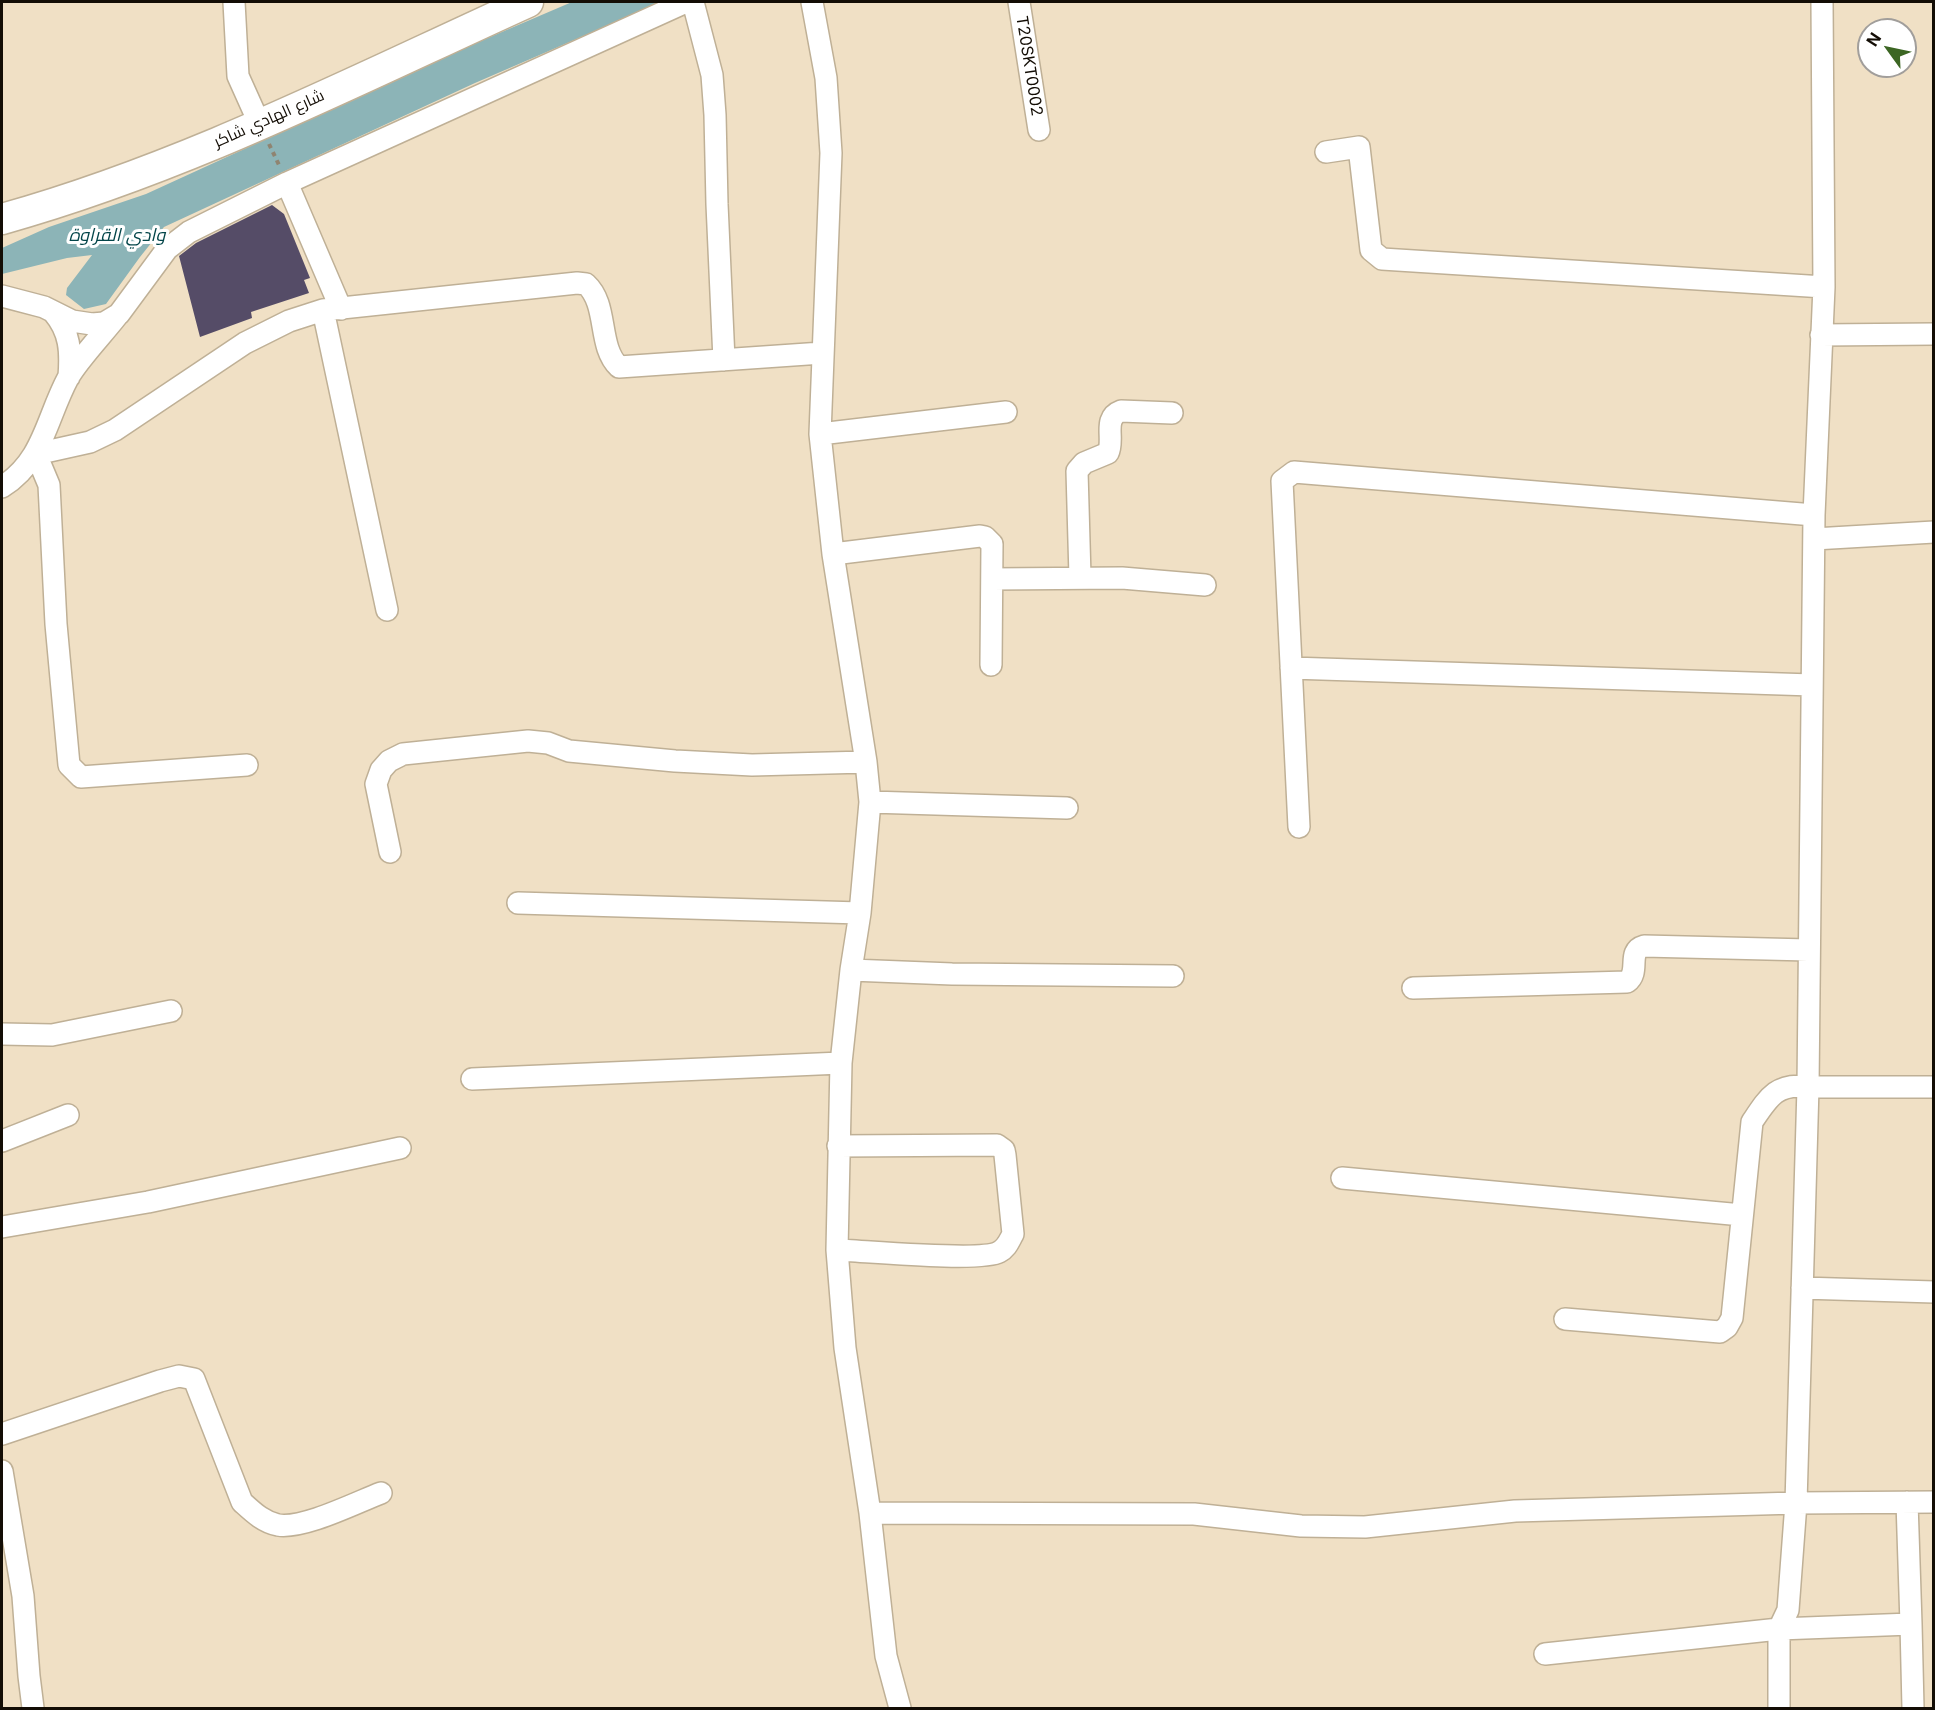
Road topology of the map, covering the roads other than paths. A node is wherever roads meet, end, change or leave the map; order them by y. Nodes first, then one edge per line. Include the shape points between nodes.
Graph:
1 (234, 2) edge
2 (528, 2) edge
3 (686, 2) edge
4 (693, 2) edge
5 (812, 2) edge
6 (1019, 2) edge
7 (1822, 2) edge
8 (260, 124) junction
9 (1039, 130) dead end
10 (1326, 152) dead end
11 (287, 183) junction
12 (2, 219) edge
13 (1824, 287) junction
14 (2, 296) edge
15 (332, 310) junction
16 (53, 312) junction
17 (119, 314) junction
18 (1934, 334) edge
19 (1821, 335) junction
20 (822, 352) junction
21 (724, 360) junction
22 (69, 376) junction
23 (1006, 412) dead end
24 (1172, 413) dead end
25 (820, 434) junction
26 (36, 454) junction
27 (2, 487) edge
28 (1814, 515) junction
29 (1934, 532) edge
30 (1814, 539) junction
31 (833, 554) junction
32 (1080, 578) junction
33 (992, 579) junction
34 (1205, 585) dead end
35 (387, 610) dead end
36 (991, 665) dead end
37 (1291, 668) junction
38 (1812, 685) junction
39 (866, 762) junction
40 (247, 765) dead end
41 (870, 802) junction
42 (1067, 807) dead end
43 (1299, 827) dead end
44 (390, 852) dead end
45 (518, 903) dead end
46 (860, 913) junction
47 (1808, 950) junction
48 (850, 970) junction
49 (1173, 976) dead end
50 (1413, 988) dead end
51 (171, 1011) dead end
52 (2, 1034) edge
53 (841, 1063) junction
54 (472, 1079) dead end
55 (1808, 1087) junction
56 (1934, 1087) edge
57 (68, 1115) dead end
58 (2, 1142) edge
59 (838, 1146) junction
60 (400, 1148) dead end
61 (1342, 1178) dead end
62 (1742, 1215) junction
63 (2, 1227) edge
64 (837, 1250) junction
65 (1802, 1288) junction
66 (1934, 1292) edge
67 (1565, 1319) dead end
68 (2, 1434) edge
69 (2, 1471) edge
70 (381, 1493) dead end
71 (1906, 1502) junction
72 (1934, 1502) edge
73 (1796, 1503) junction
74 (870, 1513) junction
75 (1911, 1624) junction
76 (1779, 1629) junction
77 (1545, 1654) dead end
78 (33, 1708) edge
79 (900, 1708) edge
80 (1779, 1708) edge
81 (1913, 1708) edge

1 - 8 street via 238,76
2 - 8 main road, شارع الهادي شاكر
3 - 11 street
4 - 21 street via 712,75
5 - 20 street via 826,78 831,153
6 - 9 street, T20SKT0002
7 - 13 street
8 - 12 main road, شارع الهادي شاكر via 133,175
10 - 13 street via 1359,147 1371,250 1382,259
11 - 15 street
11 - 17 street via 189,232 167,249
13 - 19 street
14 - 16 street
15 - 21 street via 586,284 596,296 611,358 619,367
15 - 26 street via 289,321 245,343 115,430 90,442
15 - 35 street
16 - 17 street via 72,321 92,324 104,323
16 - 22 street via 68,337
17 - 22 street
18 - 19 street
19 - 28 street
20 - 21 street
20 - 25 street
22 - 26 street
23 - 25 street
24 - 32 street via 1116,413 1110,423 1108,453 1084,463 1077,471
25 - 31 street
26 - 27 street
26 - 40 street via 49,485 69,765 81,777
28 - 30 street
28 - 37 street via 1294,472 1282,482
29 - 30 street
30 - 38 street
31 - 33 street via 980,536 992,544
31 - 39 street
32 - 33 street
32 - 34 street
33 - 36 street
37 - 38 street
37 - 43 street
38 - 47 street
39 - 41 street
39 - 44 street via 752,765 675,761 568,751 528,741 403,754 388,761 376,784
41 - 42 street
41 - 46 street
45 - 46 street
46 - 48 street
47 - 50 street via 1644,946 1634,952 1633,974 1627,982
47 - 55 street
48 - 49 street
48 - 53 street
51 - 52 street via 52,1035
53 - 54 street
53 - 59 street
55 - 56 street
55 - 62 street via 1782,1088 1752,1122
55 - 65 street
57 - 58 street
59 - 64 street
59 - 64 street via 997,1145 1005,1155 1012,1234 1008,1245 998,1253 972,1257
60 - 63 street via 148,1202
61 - 62 street
62 - 67 street via 1732,1318 1720,1332
64 - 74 street via 845,1348
65 - 66 street
65 - 73 street
68 - 70 street via 180,1376 194,1379 242,1502 258,1517 276,1525 296,1526
69 - 78 street via 23,1596
71 - 72 street
71 - 73 street
71 - 75 street
73 - 74 street via 1515,1511 1365,1527 1301,1526 1194,1514
73 - 76 street via 1788,1610
74 - 79 street via 886,1656
75 - 76 street
75 - 81 street
76 - 77 street
76 - 80 street

